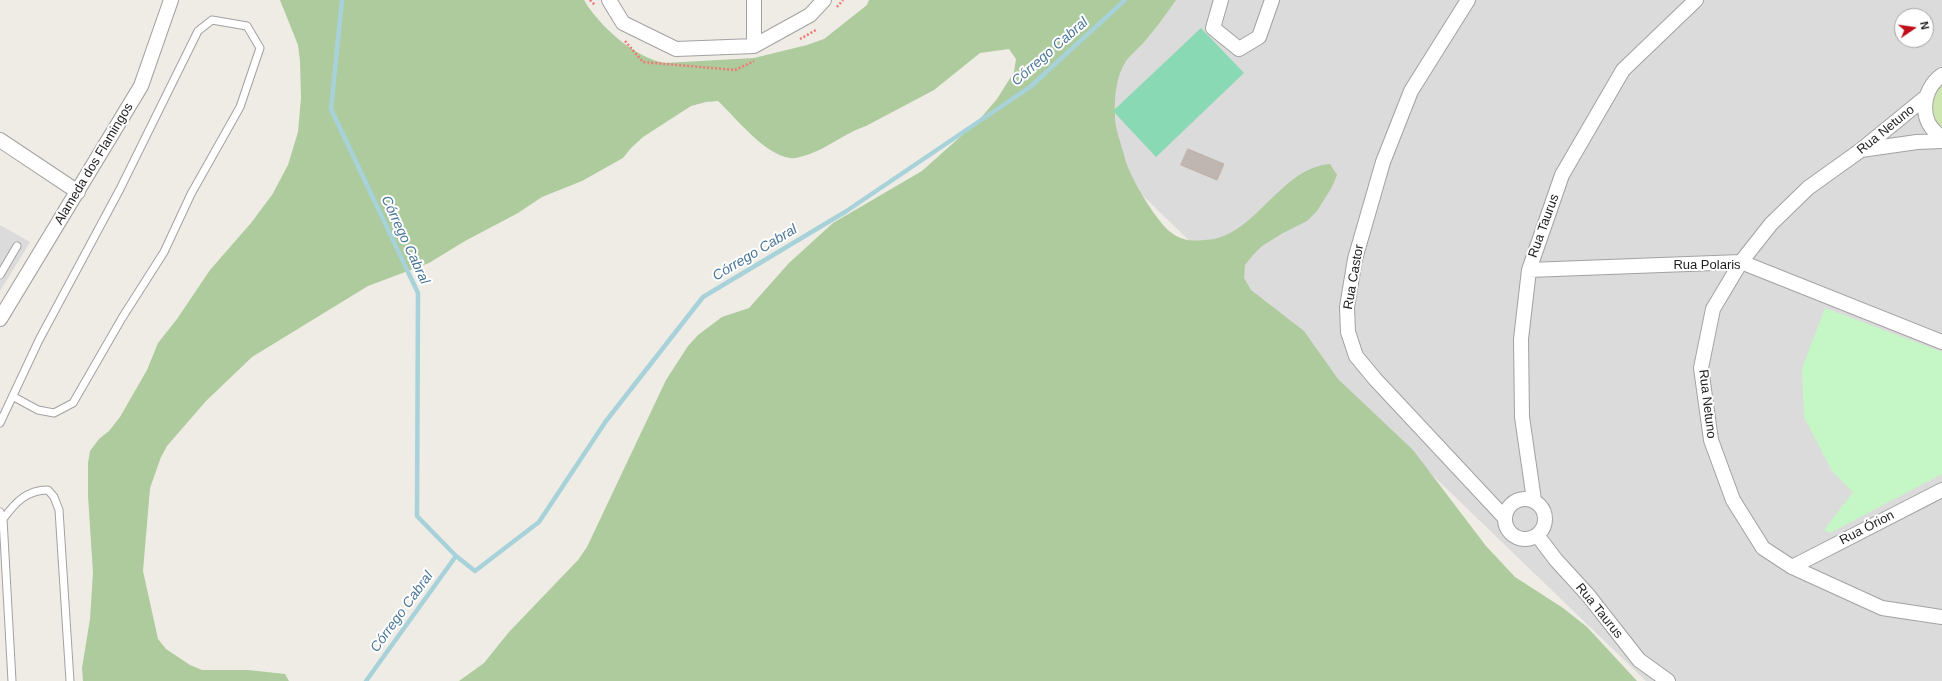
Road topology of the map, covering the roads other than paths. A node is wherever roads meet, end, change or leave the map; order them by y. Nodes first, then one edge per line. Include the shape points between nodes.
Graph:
1 (171, 0) edge
2 (609, 0) edge
3 (754, 0) edge
4 (824, 0) edge
5 (1221, 0) edge
6 (1272, 0) edge
7 (1468, 0) edge
8 (1696, 0) edge
9 (754, 46) junction
10 (1942, 75) edge
11 (1926, 98) junction
12 (1942, 137) edge
13 (0, 140) edge
14 (1942, 141) edge
15 (1861, 150) junction
16 (78, 192) junction
17 (17, 246) dead end
18 (1741, 262) junction
19 (1529, 270) junction
20 (0, 274) edge
21 (0, 319) edge
22 (1942, 342) edge
23 (14, 396) junction
24 (0, 423) edge
25 (1942, 490) edge
26 (1534, 500) junction
27 (2, 516) edge
28 (1505, 518) junction
29 (1537, 535) junction
30 (1792, 567) junction
31 (1942, 617) edge
32 (12, 681) edge
33 (70, 681) edge
34 (1668, 681) edge

1 - 16 street, Alameda dos Flamingos via 141,86
2 - 9 street via 623,23 676,49
3 - 9 street
4 - 9 street via 810,15
5 - 6 street via 1213,28 1239,48 1259,37
7 - 28 street, Rua Castor via 1411,91 1383,162 1355,259 1347,307 1348,332 1356,356 1375,379
8 - 19 street, Rua Taurus via 1623,70 1562,175
10 - 11 street via 1930,88
11 - 12 street via 1927,118 1932,128
11 - 15 street, Rua Netuno
13 - 16 street
14 - 15 street
15 - 18 street, Rua Netuno via 1808,188 1771,224
16 - 21 street, Alameda dos Flamingos
17 - 20 lane
18 - 19 street, Rua Polaris
18 - 22 street, Rua Polaris
18 - 30 street, Rua Netuno via 1713,309 1701,368 1711,440 1733,500 1763,548
19 - 26 street, Rua Taurus via 1521,339 1522,409
23 - 23 lane via 38,410 54,413 73,402 164,252 191,194 240,107 260,48 247,26 212,20 198,31 120,189 39,340
23 - 24 lane
25 - 30 street, Rua Órion
26 - 28 street via 1518,500 1507,510
26 - 29 street via 1542,507 1546,517 1544,527
27 - 32 lane
27 - 33 lane via 17,501 32,492 48,490 54,497 58,510
28 - 29 street via 1507,526 1516,537 1530,538
29 - 34 street, Rua Taurus via 1639,660
30 - 31 street, Rua Netuno via 1882,608

